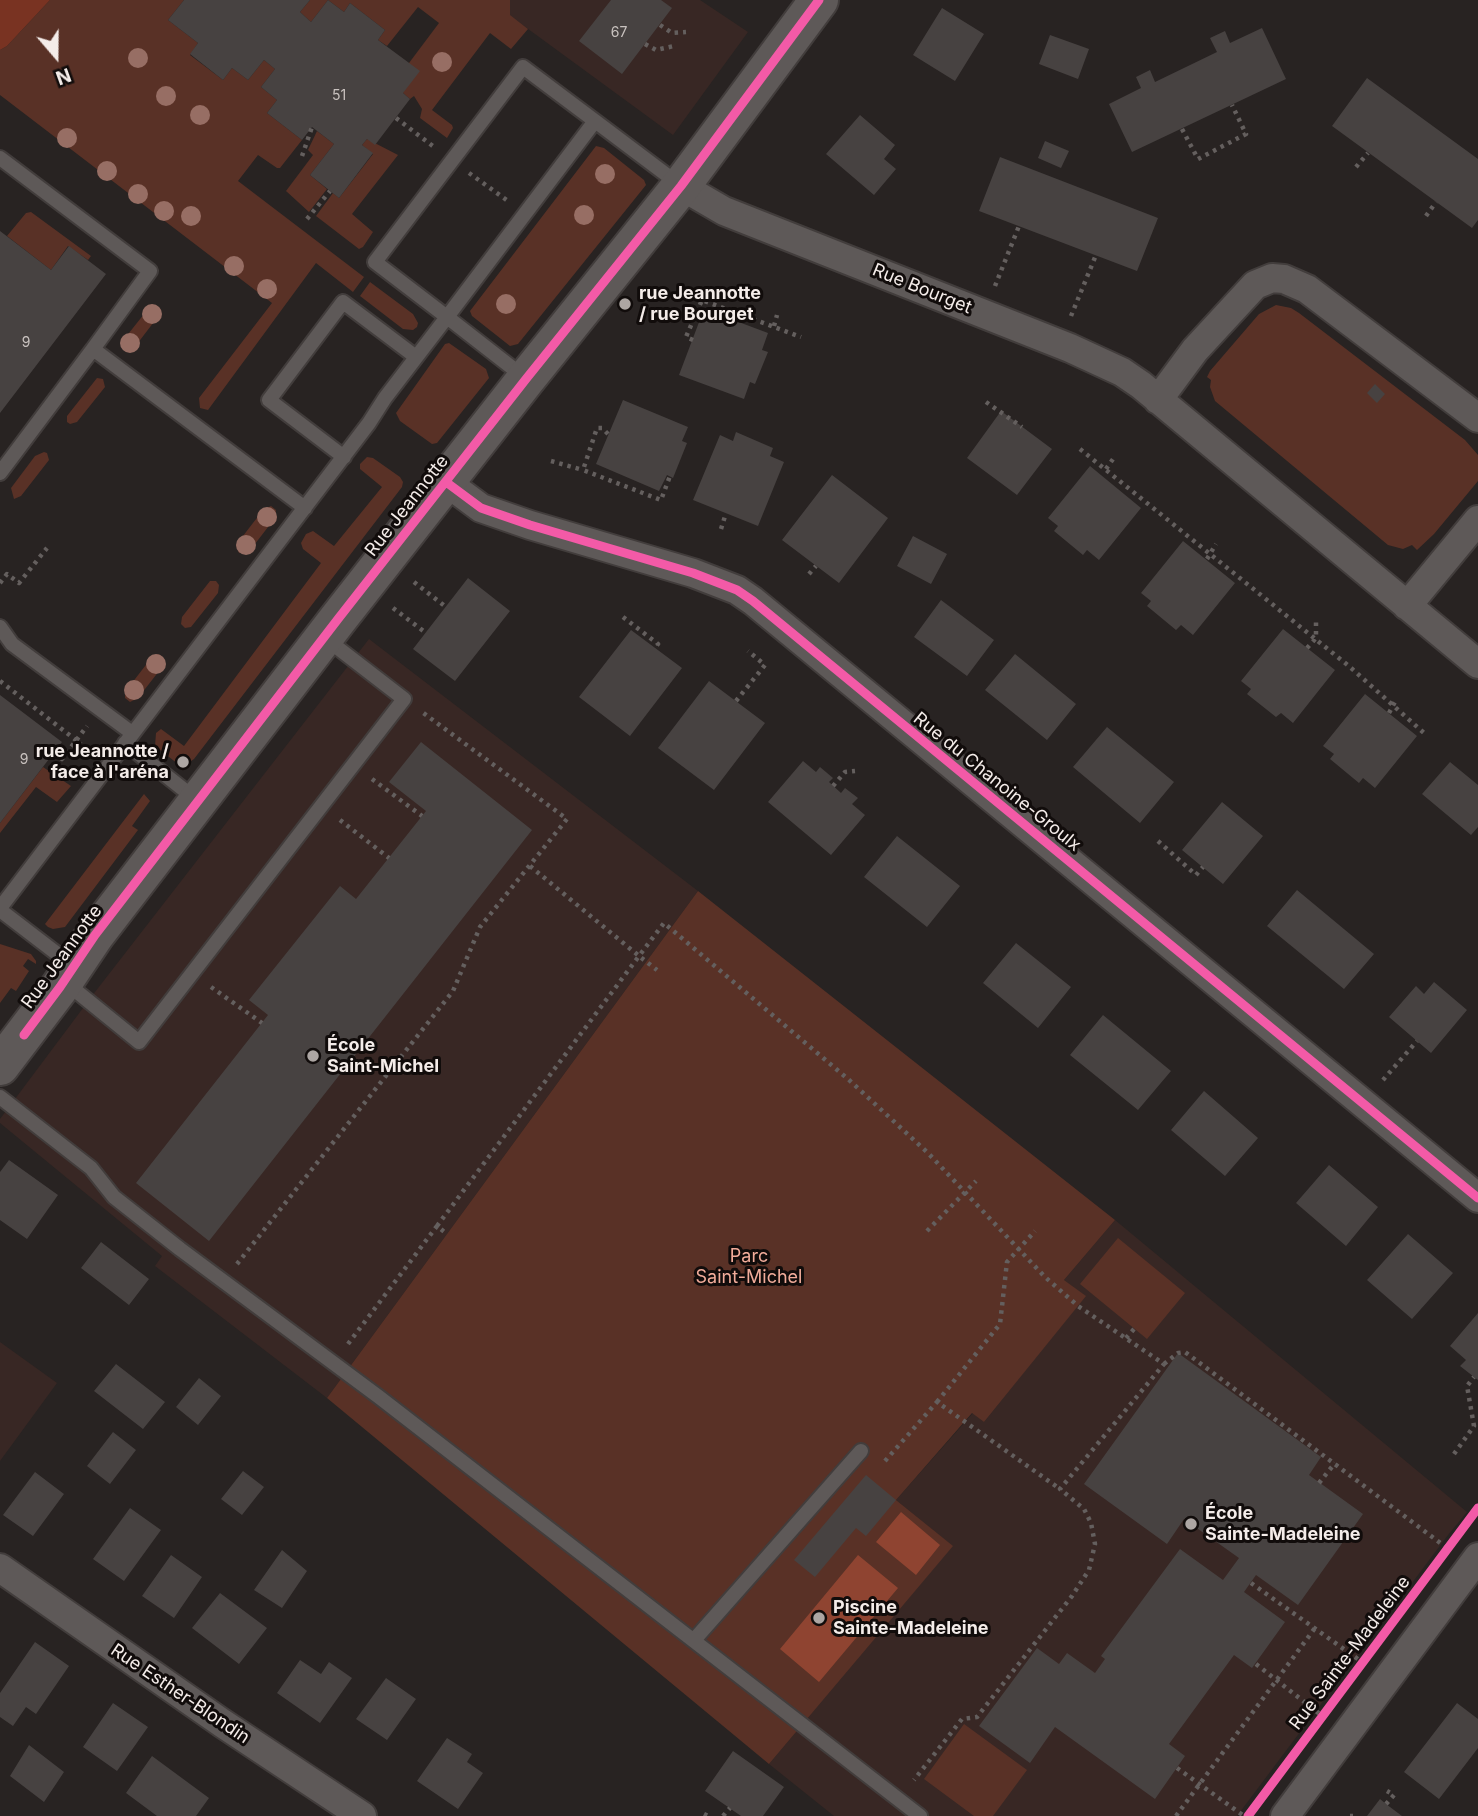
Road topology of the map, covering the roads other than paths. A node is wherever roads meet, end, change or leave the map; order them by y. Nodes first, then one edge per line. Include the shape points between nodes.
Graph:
1 (818, 0) edge
2 (596, 121) junction
3 (0, 158) edge
4 (681, 186) junction
5 (447, 317) junction
6 (93, 349) junction
7 (416, 357) junction
8 (526, 379) junction
9 (1158, 400) junction
10 (1478, 418) edge
11 (344, 457) junction
12 (0, 473) edge
13 (446, 482) junction
14 (304, 508) junction
15 (1478, 520) edge
16 (1407, 606) junction
17 (0, 628) edge
18 (324, 637) junction
19 (1478, 664) edge
20 (128, 738) junction
21 (198, 801) junction
22 (0, 909) edge
23 (69, 974) junction
24 (0, 1066) edge
25 (0, 1097) edge
26 (1478, 1198) edge
27 (861, 1451) dead end
28 (1478, 1558) edge
29 (0, 1569) edge
30 (694, 1640) junction
31 (362, 1816) edge
32 (920, 1816) edge
33 (1285, 1816) edge

1 - 4 main road, Rue Jeannotte
2 - 4 lane
2 - 5 lane
2 - 5 lane via 523,67 452,160 375,262
3 - 6 lane via 150,271
4 - 8 main road, Rue Jeannotte
4 - 9 street, Rue Bourget via 724,211 1100,361
5 - 7 lane
5 - 8 lane
6 - 12 lane
6 - 14 lane
7 - 11 lane
7 - 11 lane via 343,302 269,400
8 - 13 main road, Rue Jeannotte
9 - 10 street via 1218,323 1255,285 1272,278 1307,289
9 - 16 street, Rue Bourget
11 - 14 lane
13 - 18 main road, Rue Jeannotte
13 - 26 street, Rue du Chanoine-Groulx via 481,508 737,590
14 - 20 lane
15 - 16 street
16 - 19 street, Rue Bourget
17 - 20 lane via 12,644
18 - 21 main road, Rue Jeannotte
18 - 23 lane via 404,699 139,1042
20 - 21 lane
20 - 22 lane
21 - 23 main road, Rue Jeannotte
22 - 23 lane
23 - 24 main road, Rue Jeannotte
25 - 30 lane via 91,1168 114,1197 180,1250
27 - 30 lane
28 - 33 street
29 - 31 street, Rue Esther-Blondin
30 - 32 lane

